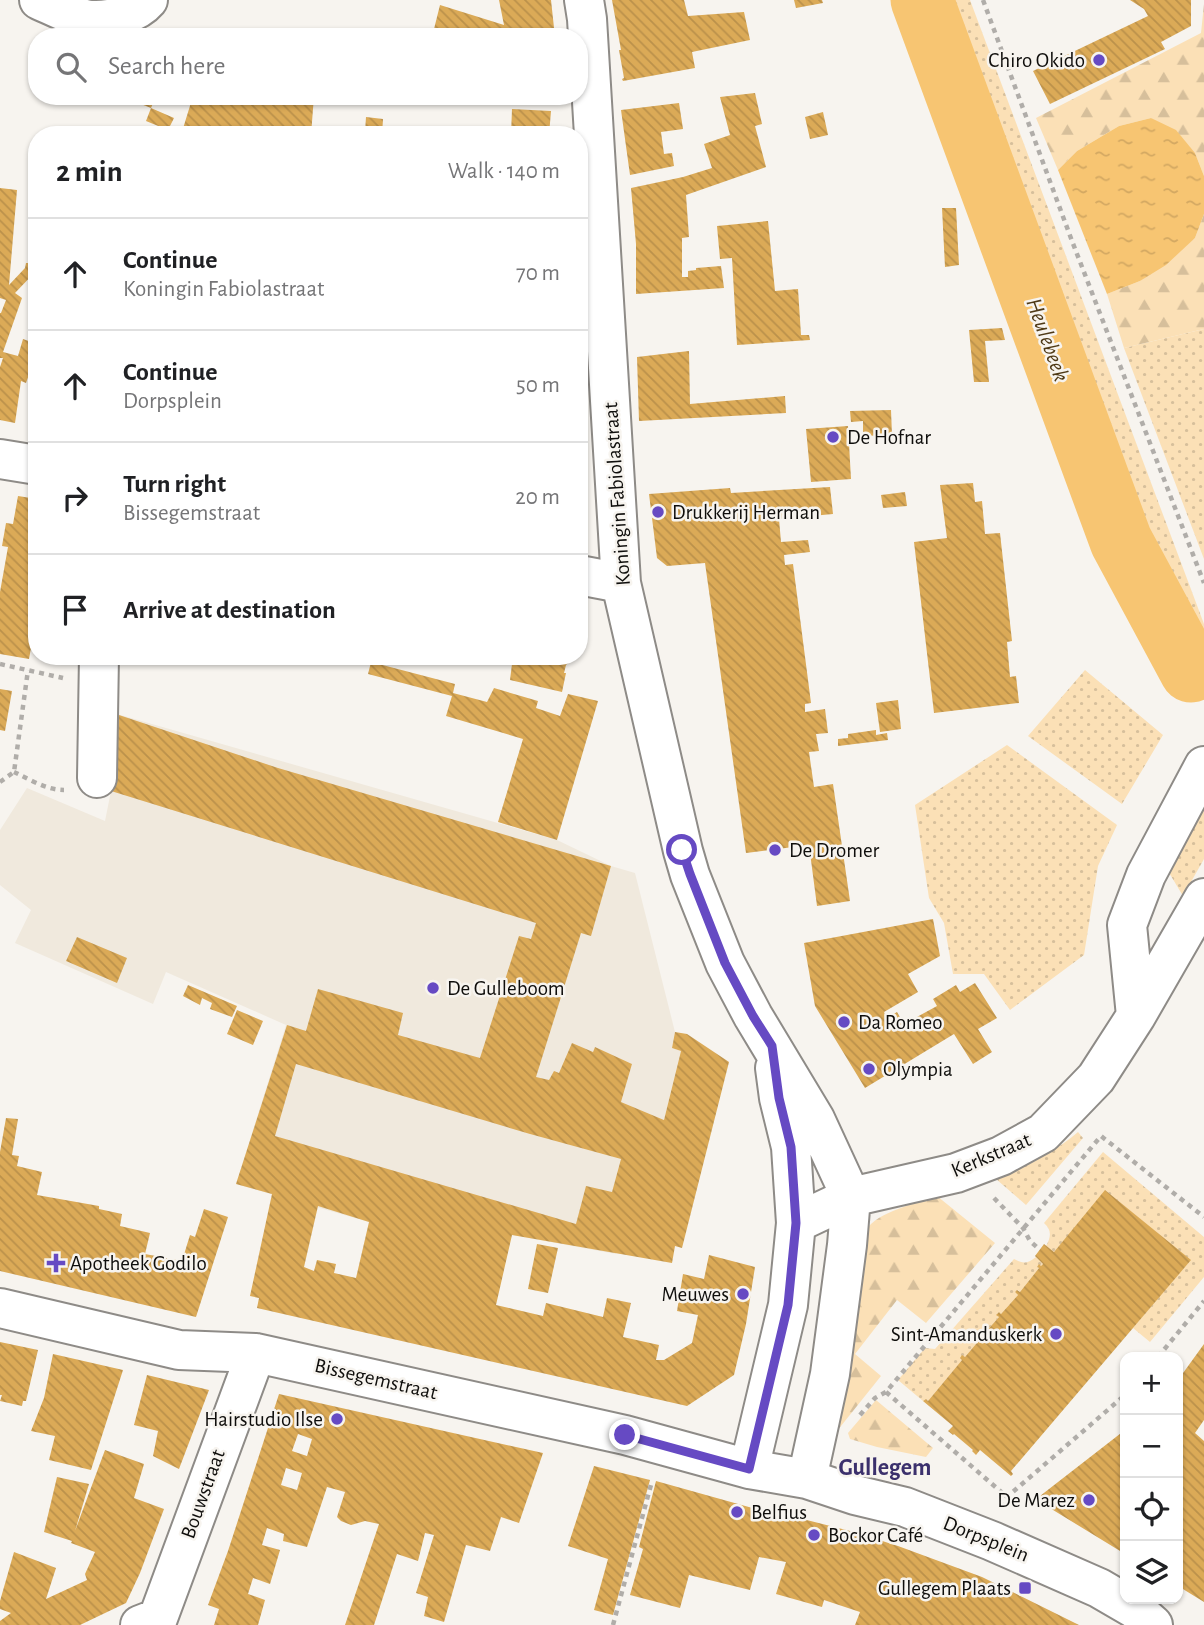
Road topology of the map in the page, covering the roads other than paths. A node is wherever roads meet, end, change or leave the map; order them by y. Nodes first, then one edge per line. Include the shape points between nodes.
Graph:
1 (39, 0) edge
2 (148, 0) edge
3 (584, 0) edge
4 (587, 28) edge
5 (587, 105) edge
6 (0, 459) edge
7 (28, 464) edge
8 (588, 577) edge
9 (621, 583) junction
10 (99, 671) edge
11 (1204, 766) edge
12 (97, 778) road end
13 (1204, 898) edge
14 (1136, 1016) junction
15 (772, 1046) junction
16 (851, 1197) junction
17 (796, 1223) junction
18 (0, 1308) edge
19 (256, 1353) junction
20 (749, 1469) junction
21 (807, 1479) junction
22 (140, 1625) edge
23 (1153, 1625) edge

1 - 2 street via 90,21 129,15
3 - 4 street, Koningin Fabiolastraat
5 - 9 street, Koningin Fabiolastraat
6 - 7 street
8 - 9 street
9 - 15 street, Koningin Fabiolastraat via 682,850 725,963
10 - 12 street
11 - 14 street via 1146,875 1127,925
13 - 14 street, Kerkstraat
14 - 16 street, Kerkstraat via 1096,1078 1043,1133 956,1173
15 - 16 street, Koningin Fabiolastraat via 815,1119
15 - 17 street, Koningin Fabiolastraat via 791,1147
16 - 17 street, Kerkstraat
16 - 21 street via 830,1374
17 - 20 street via 788,1305
18 - 19 street, Bissegemstraat via 179,1350
19 - 20 street, Bissegemstraat via 625,1435
19 - 22 street, Bouwstraat via 158,1618
20 - 21 street, Dorpsplein
21 - 23 street, Dorpsplein via 905,1507 992,1541 1098,1588

